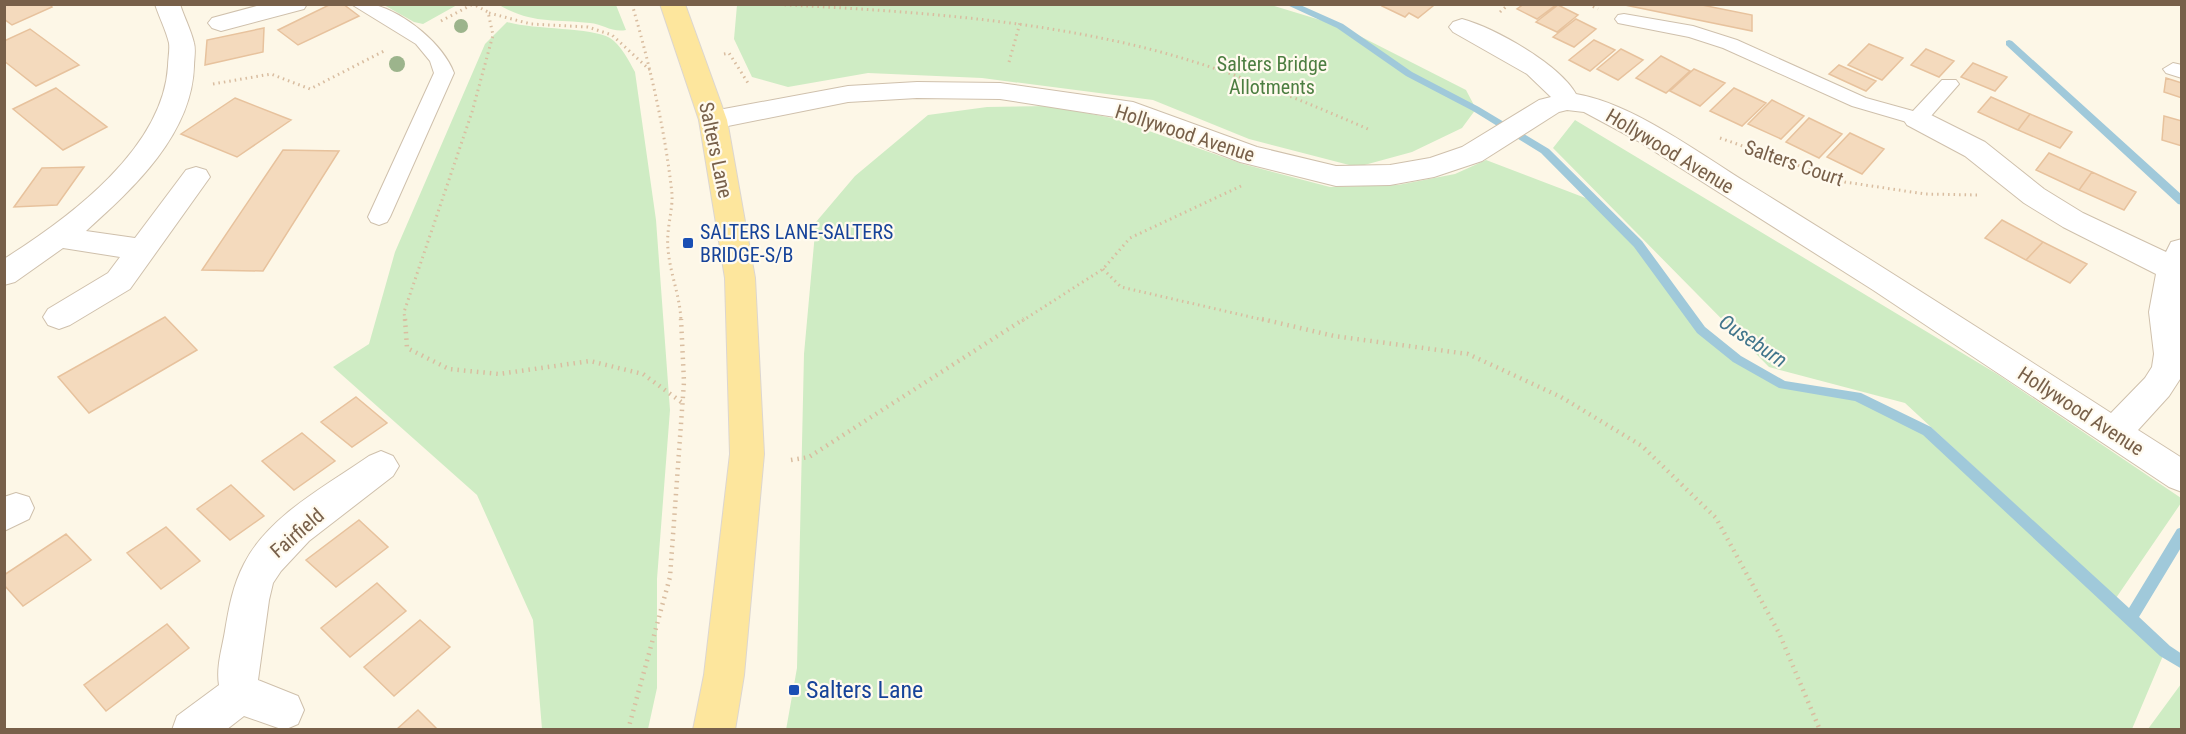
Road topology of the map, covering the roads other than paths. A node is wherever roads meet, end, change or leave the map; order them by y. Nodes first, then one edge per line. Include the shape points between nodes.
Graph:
1 (167, 4) edge
2 (295, 4) edge
3 (360, 4) edge
4 (672, 4) edge
5 (1623, 19) dead end
6 (221, 23) dead end
7 (1462, 27) dead end
8 (1949, 84) dead end
9 (1567, 101) junction
10 (1917, 119) junction
11 (713, 120) junction
12 (196, 177) dead end
13 (379, 217) dead end
14 (59, 237) junction
15 (143, 250) junction
16 (2176, 259) edge
17 (4, 274) edge
18 (59, 317) dead end
19 (2114, 432) junction
20 (381, 466) dead end
21 (2181, 477) edge
22 (241, 693) junction
23 (284, 710) dead end
24 (192, 729) edge
25 (714, 729) edge

1 - 14 street via 183,46 177,90 159,132 107,199
2 - 6 street
3 - 13 lane via 415,35 438,55 444,74
4 - 11 main road, Salters Lane
5 - 10 lane via 1693,32 1730,44 1859,102
7 - 9 street via 1547,75
8 - 10 lane
9 - 11 street, Hollywood Avenue via 1549,106 1472,154 1434,167 1390,175 1336,177 1250,155 1133,111 999,91 848,94
9 - 19 street, Hollywood Avenue via 1591,105 1658,141
10 - 16 street via 1975,149 2034,196 2094,231
11 - 25 main road, Salters Lane via 740,278 747,454 724,675
12 - 15 street
14 - 15 street
14 - 17 street
15 - 18 street via 119,281
16 - 19 street via 2165,321 2172,357 2165,377
19 - 21 street, Hollywood Avenue
20 - 22 street, Fairfield via 270,554 258,574 244,620 237,666
22 - 23 street via 251,701
22 - 24 street

